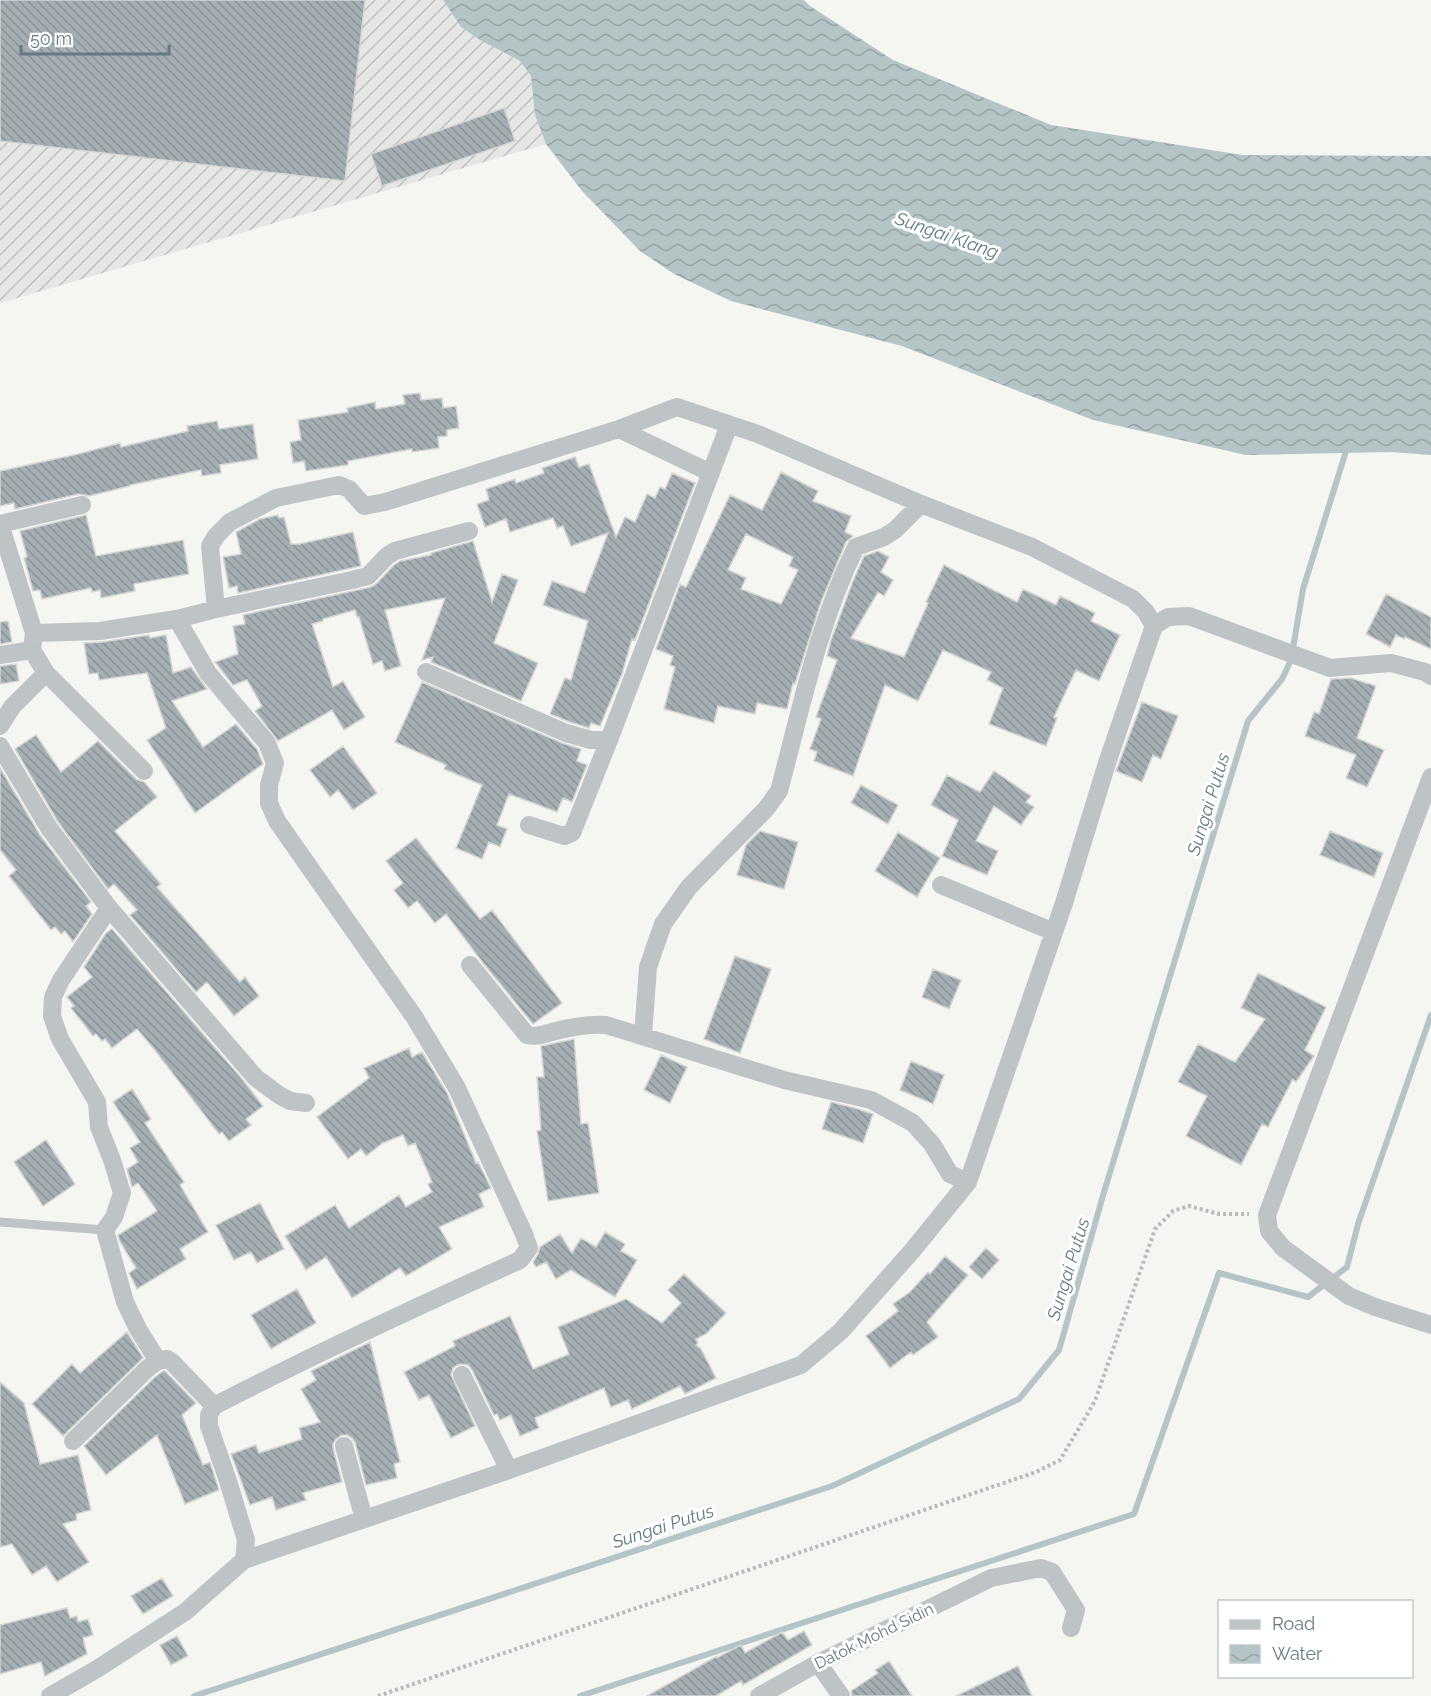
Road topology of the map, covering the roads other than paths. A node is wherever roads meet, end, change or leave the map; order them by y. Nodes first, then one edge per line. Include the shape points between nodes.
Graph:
1 (729, 425) junction
2 (619, 429) junction
3 (711, 473) junction
4 (921, 504) junction
5 (82, 505) dead end
6 (0, 524) edge
7 (469, 531) dead end
8 (216, 609) junction
9 (177, 619) junction
10 (1154, 626) junction
11 (33, 642) junction
12 (0, 655) edge
13 (426, 672) dead end
14 (46, 673) junction
15 (1431, 676) edge
16 (0, 725) edge
17 (609, 740) junction
18 (0, 746) edge
19 (144, 771) dead end
20 (1431, 777) edge
21 (529, 825) dead end
22 (941, 885) dead end
23 (109, 908) junction
24 (1054, 932) junction
25 (470, 964) dead end
26 (643, 1036) junction
27 (306, 1103) dead end
28 (968, 1182) junction
29 (0, 1222) edge
30 (105, 1230) junction
31 (1431, 1325) edge
32 (158, 1361) junction
33 (462, 1375) dead end
34 (214, 1406) junction
35 (73, 1441) dead end
36 (344, 1446) dead end
37 (509, 1470) junction
38 (364, 1519) junction
39 (244, 1560) junction
40 (1071, 1628) dead end
41 (818, 1662) junction
42 (50, 1696) edge
43 (759, 1696) edge
44 (841, 1696) edge

1 - 2 street via 677,407
1 - 3 street
1 - 4 street
2 - 3 street
2 - 8 street via 385,502 364,506 349,489 339,485 276,498 230,522 210,546
3 - 17 street
4 - 10 street via 1032,547 1133,599
4 - 26 street via 895,530 856,547 824,624 779,791 689,887 663,924 648,968
5 - 6 street
6 - 11 street
7 - 8 street via 395,551 368,576
8 - 9 street
9 - 11 street
9 - 34 street via 208,673 267,743 275,763 268,785 269,803 277,821 415,1018 457,1088 528,1248 520,1260 288,1367
10 - 15 street via 1168,617 1189,616 1330,668 1391,663
10 - 24 street
11 - 12 street
11 - 14 street
13 - 17 street via 566,733
14 - 16 street
14 - 19 street
17 - 21 street via 572,833 564,836
18 - 23 street via 49,828
20 - 31 street via 1267,1215 1269,1231 1283,1248 1349,1296
22 - 24 street
23 - 27 street via 256,1078 290,1101
23 - 30 street via 61,980 52,997 51,1016 97,1102 99,1127 122,1193
24 - 28 street
25 - 26 street via 527,1035 591,1024
26 - 28 street via 783,1080 871,1100 913,1123 932,1144 950,1174
28 - 37 street via 841,1331 801,1365
29 - 30 lane
30 - 32 street via 125,1302
32 - 34 street via 172,1362
32 - 35 street
33 - 37 street
34 - 39 street via 209,1426 246,1540
36 - 38 street
37 - 38 street
38 - 39 street
39 - 42 street via 185,1612
40 - 41 street, Datok Mohd Sidin via 1076,1610 1052,1572 1041,1568 991,1578
41 - 43 street, Datok Mohd Sidin
41 - 44 street

